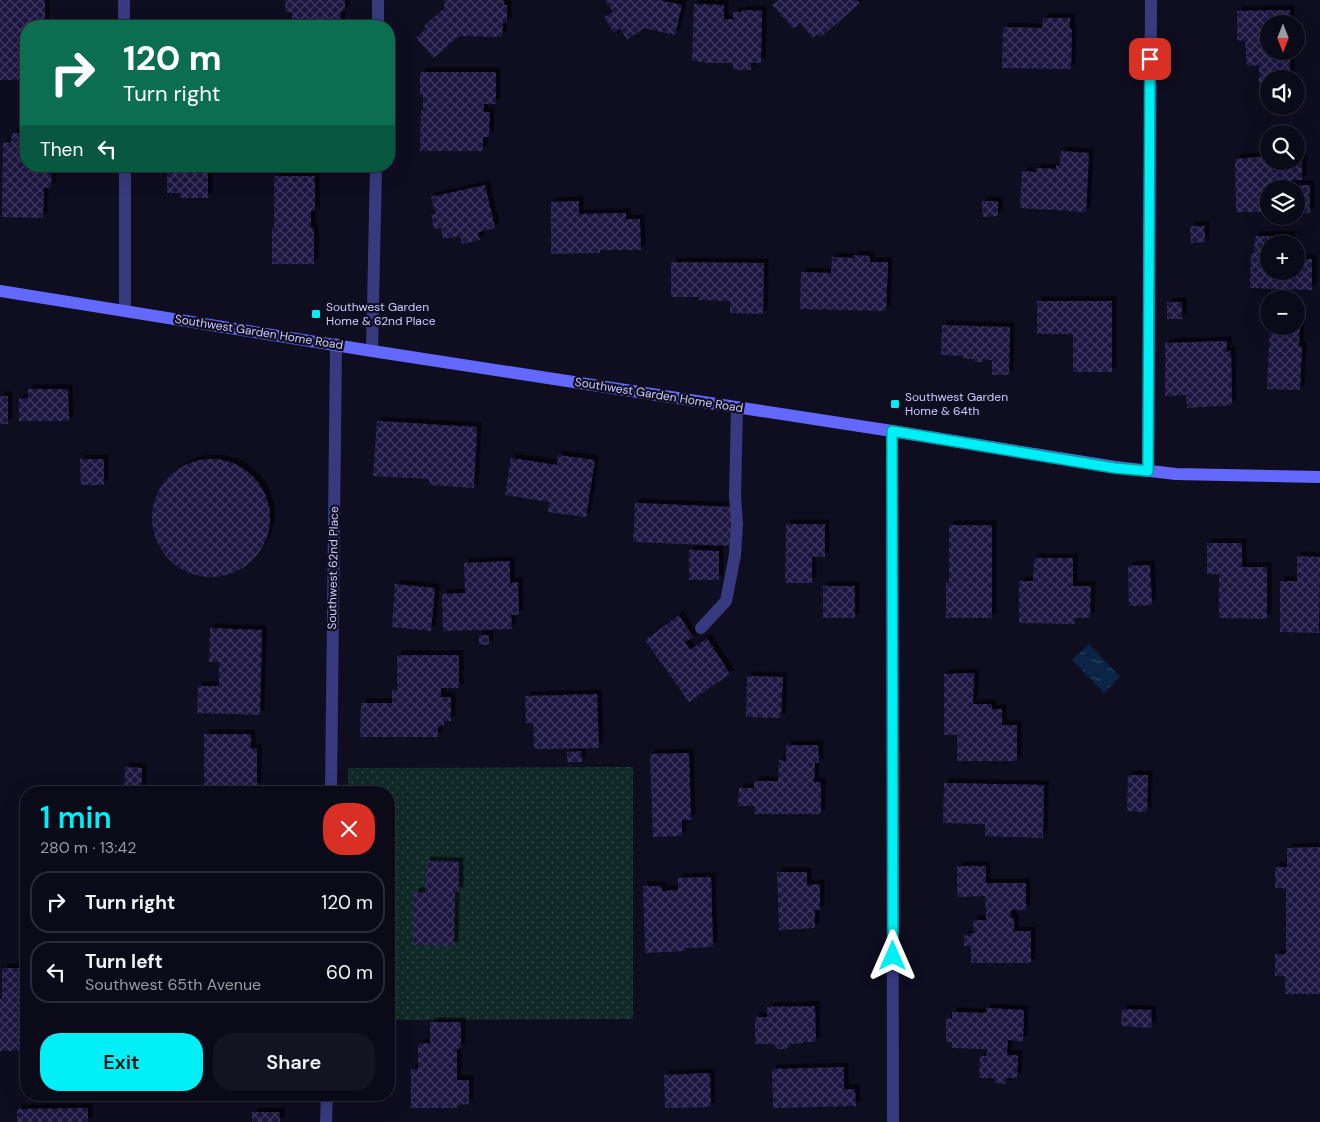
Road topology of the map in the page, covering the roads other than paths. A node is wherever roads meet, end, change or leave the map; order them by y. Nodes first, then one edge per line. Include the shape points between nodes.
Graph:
1 (124, 0) edge
2 (378, 0) edge
3 (1151, 0) edge
4 (124, 20) edge
5 (378, 20) edge
6 (125, 172) edge
7 (376, 172) edge
8 (0, 291) edge
9 (125, 311) junction
10 (336, 344) junction
11 (372, 350) junction
12 (737, 407) junction
13 (892, 431) junction
14 (1148, 471) junction
15 (1320, 477) edge
16 (701, 628) dead end
17 (330, 786) edge
18 (327, 1101) edge
19 (326, 1122) edge
20 (893, 1122) edge

1 - 4 street
2 - 5 street
3 - 14 street
6 - 9 street
7 - 11 street
8 - 9 street, Southwest Garden Home Road
9 - 10 street, Southwest Garden Home Road
10 - 11 street, Southwest Garden Home Road
10 - 17 street, Southwest 62nd Place
11 - 12 street, Southwest Garden Home Road
12 - 13 street, Southwest Garden Home Road
12 - 16 street via 735,555 726,601
13 - 14 street, Southwest Garden Home Road
13 - 20 street
14 - 15 street, Southwest Garden Home Road
18 - 19 street

